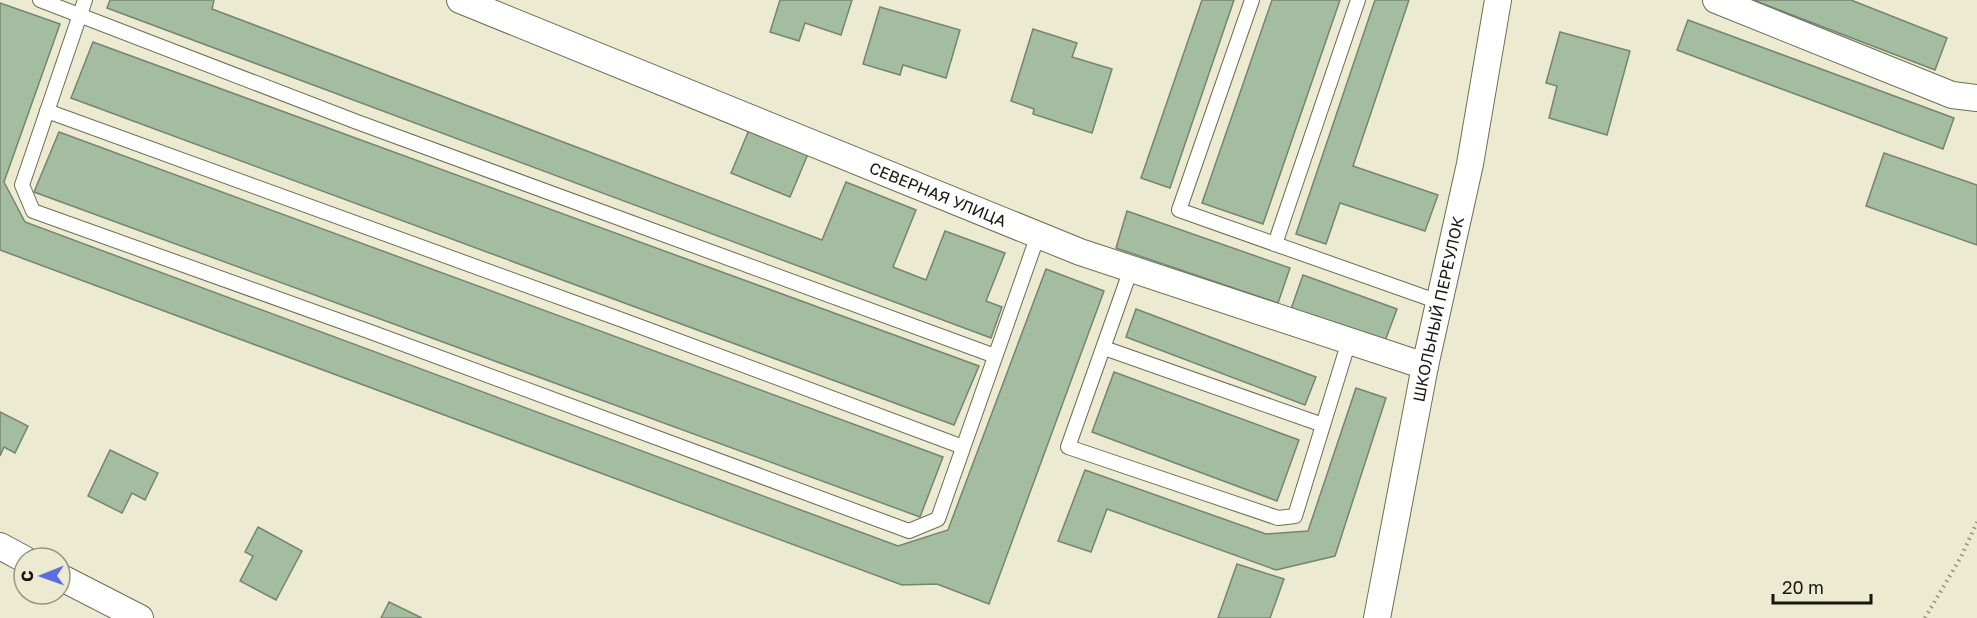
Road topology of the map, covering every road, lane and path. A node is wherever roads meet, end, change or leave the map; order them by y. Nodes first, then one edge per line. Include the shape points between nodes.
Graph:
1 (40, 0) edge
2 (85, 0) edge
3 (460, 0) edge
4 (1252, 0) edge
5 (1358, 0) edge
6 (1498, 0) edge
7 (1716, 0) edge
8 (80, 16) junction
9 (1977, 98) edge
10 (47, 111) junction
11 (1038, 235) junction
12 (1275, 244) junction
13 (1131, 269) junction
14 (1439, 302) junction
15 (1349, 341) junction
16 (1104, 348) junction
17 (995, 356) junction
18 (1425, 366) junction
19 (1323, 425) junction
20 (963, 447) junction
21 (1977, 522) edge
22 (72, 583) edge
23 (140, 618) edge
24 (1377, 618) edge
25 (1925, 618) edge

1 - 8 lane
2 - 8 lane
3 - 11 street, СЕВЕРНАЯ УЛИЦА
4 - 12 lane via 1179,210
5 - 12 lane
6 - 14 street, ШКОЛЬНЫЙ ПЕРЕУЛОК via 1470,164
7 - 9 street via 1952,95
8 - 10 lane
8 - 17 lane
10 - 20 lane
10 - 20 lane via 22,185 33,211 909,531 938,519
11 - 13 street, СЕВЕРНАЯ УЛИЦА
11 - 17 lane
12 - 14 lane
13 - 15 street, СЕВЕРНАЯ УЛИЦА
13 - 16 lane
14 - 18 street, ШКОЛЬНЫЙ ПЕРЕУЛОК
15 - 18 street, СЕВЕРНАЯ УЛИЦА
15 - 19 lane
16 - 19 lane
16 - 19 lane via 1068,447 1278,518 1295,516
17 - 20 lane
18 - 24 street, ШКОЛЬНЫЙ ПЕРЕУЛОК
21 - 25 path via 1961,558
22 - 23 street

